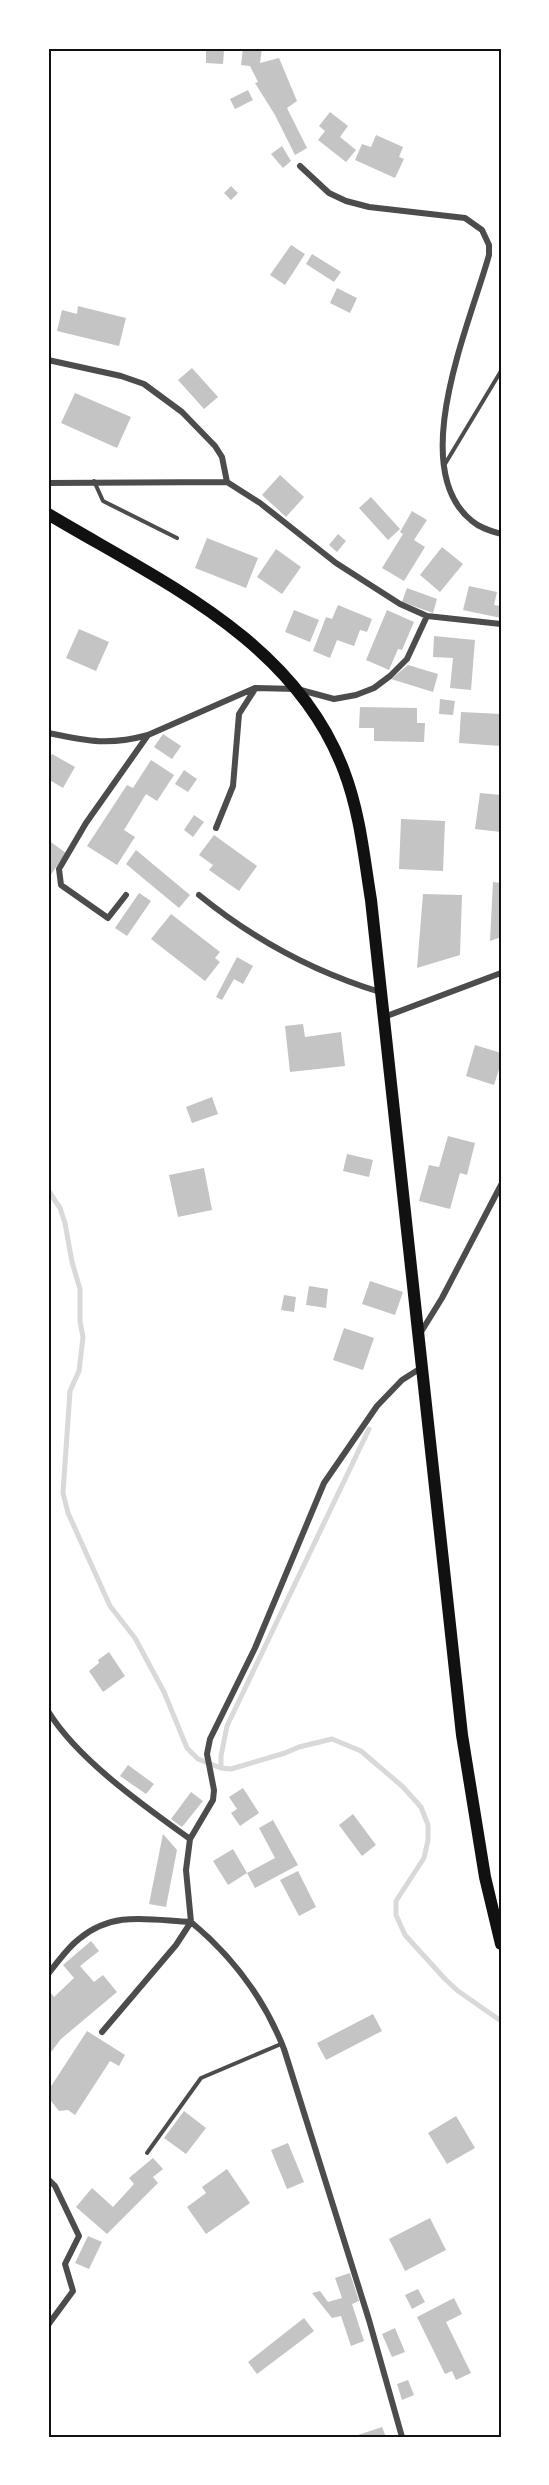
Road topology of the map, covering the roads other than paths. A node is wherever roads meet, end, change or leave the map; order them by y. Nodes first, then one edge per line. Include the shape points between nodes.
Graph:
1 (300, 166) dead end
2 (48, 360) edge
3 (501, 371) edge
4 (444, 465) junction
5 (94, 481) junction
6 (227, 482) junction
7 (48, 483) edge
8 (48, 514) edge
9 (501, 534) edge
10 (177, 538) dead end
11 (427, 616) junction
12 (501, 624) edge
13 (255, 688) junction
14 (297, 689) junction
15 (48, 733) edge
16 (148, 735) junction
17 (216, 828) dead end
18 (126, 894) dead end
19 (199, 895) dead end
20 (501, 973) edge
21 (381, 993) junction
22 (382, 1018) junction
23 (501, 1185) edge
24 (417, 1338) junction
25 (421, 1368) junction
26 (48, 1711) edge
27 (190, 1839) junction
28 (190, 1922) junction
29 (501, 1944) edge
30 (48, 1974) edge
31 (102, 2032) dead end
32 (282, 2043) junction
33 (147, 2153) dead end
34 (48, 2179) edge
35 (48, 2325) edge
36 (402, 2437) edge

1 - 4 street via 329,193 346,201 457,216 475,223 486,237 489,255 446,406
2 - 6 street via 144,384 182,412 215,446 222,457
3 - 4 lane
4 - 9 street via 453,496 466,515 477,525
5 - 6 street
5 - 7 street
5 - 10 lane via 103,501
6 - 11 street via 260,502 336,563 400,604
8 - 14 main road via 228,624 268,657
11 - 12 street
11 - 14 street via 407,659 374,688 334,699
13 - 14 street
13 - 16 street
13 - 17 street via 239,714 233,786
14 - 21 main road via 334,747 355,807
15 - 16 street via 92,742 122,742
16 - 18 street via 59,869 61,885 108,918
19 - 21 street via 245,929 290,955 337,979
20 - 22 street
21 - 22 main road
22 - 24 main road
23 - 24 street
24 - 25 main road
25 - 27 street via 402,1380 377,1406 324,1483 255,1648 216,1725 207,1754 213,1800
25 - 29 main road via 462,1735 485,1877
26 - 27 street via 80,1751
27 - 28 street via 186,1870
28 - 30 street via 124,1918 101,1923 78,1939
28 - 31 street via 176,1945
28 - 32 street via 241,1971
32 - 33 lane via 201,2078
32 - 36 street
34 - 35 street via 79,2236 65,2264 73,2291

